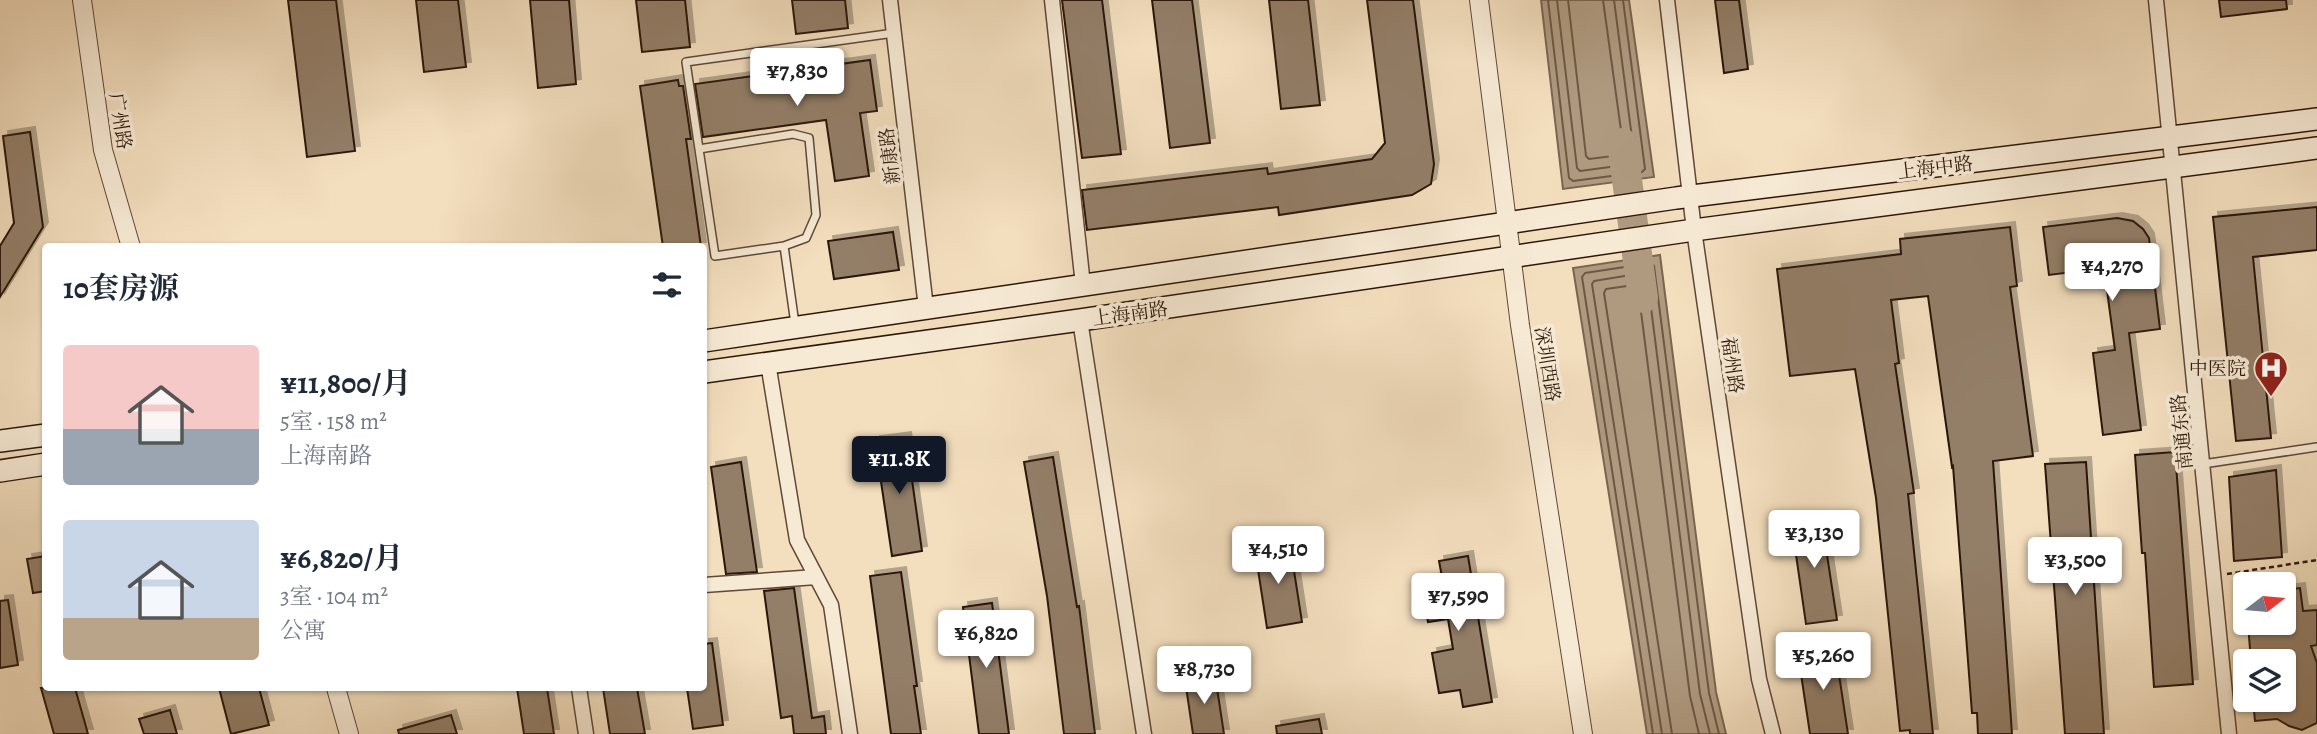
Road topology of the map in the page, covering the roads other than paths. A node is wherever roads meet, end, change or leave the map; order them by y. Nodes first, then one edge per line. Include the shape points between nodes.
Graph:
1 (82, 0) edge
2 (890, 0) edge
3 (1052, 0) edge
4 (1479, 0) edge
5 (1667, 0) edge
6 (2156, 0) edge
7 (894, 33) junction
8 (2317, 119) edge
9 (2171, 138) junction
10 (2317, 148) edge
11 (699, 149) junction
12 (2174, 167) junction
13 (1683, 197) junction
14 (1552, 216) joint
15 (1507, 222) junction
16 (1687, 231) junction
17 (130, 243) edge
18 (784, 246) junction
19 (1556, 251) joint
20 (1511, 257) junction
21 (1083, 285) junction
22 (926, 308) junction
23 (1080, 320) junction
24 (795, 327) junction
25 (707, 341) edge
26 (768, 363) junction
27 (707, 372) edge
28 (42, 436) edge
29 (0, 441) edge
30 (2317, 447) edge
31 (2203, 464) junction
32 (42, 465) edge
33 (0, 471) edge
34 (816, 577) junction
35 (707, 585) edge
36 (337, 691) edge
37 (579, 691) edge
38 (349, 734) edge
39 (586, 734) edge
40 (850, 734) edge
41 (1144, 734) edge
42 (1583, 734) edge
43 (1773, 734) edge
44 (2229, 734) edge

1 - 17 street, 广州路 via 103,150
2 - 7 street, 新康路
3 - 21 street
4 - 15 street, 深圳西路
5 - 13 street, 福州路
6 - 9 street, 南通东路
7 - 11 lane via 686,62
7 - 22 street, 新康路
8 - 9 main road, 上海中路
9 - 12 street, 南通东路
9 - 13 main road, 上海中路
10 - 12 main road, 上海中路
11 - 18 lane via 715,256
11 - 18 lane via 793,134 809,138 816,215 806,238
12 - 16 main road, 上海中路
12 - 31 street, 南通东路
13 - 14 main road, 上海中路
13 - 16 street, 福州路
14 - 15 main road, 上海南路
15 - 20 street, 深圳西路
15 - 21 main road, 上海南路
16 - 19 main road, 上海中路
16 - 43 street, 福州路 via 1759,679
18 - 24 lane
19 - 20 main road, 上海南路
20 - 23 main road, 上海南路
20 - 42 street, 深圳西路
21 - 22 main road, 上海南路
22 - 24 main road, 上海南路
23 - 26 main road, 上海南路
23 - 41 street
24 - 25 main road, 上海南路
26 - 27 main road, 上海南路
26 - 34 street via 797,540
28 - 29 main road
30 - 31 lane
31 - 44 street, 南通东路
32 - 33 main road
34 - 35 street
34 - 40 street via 831,605
36 - 38 street
37 - 39 street

